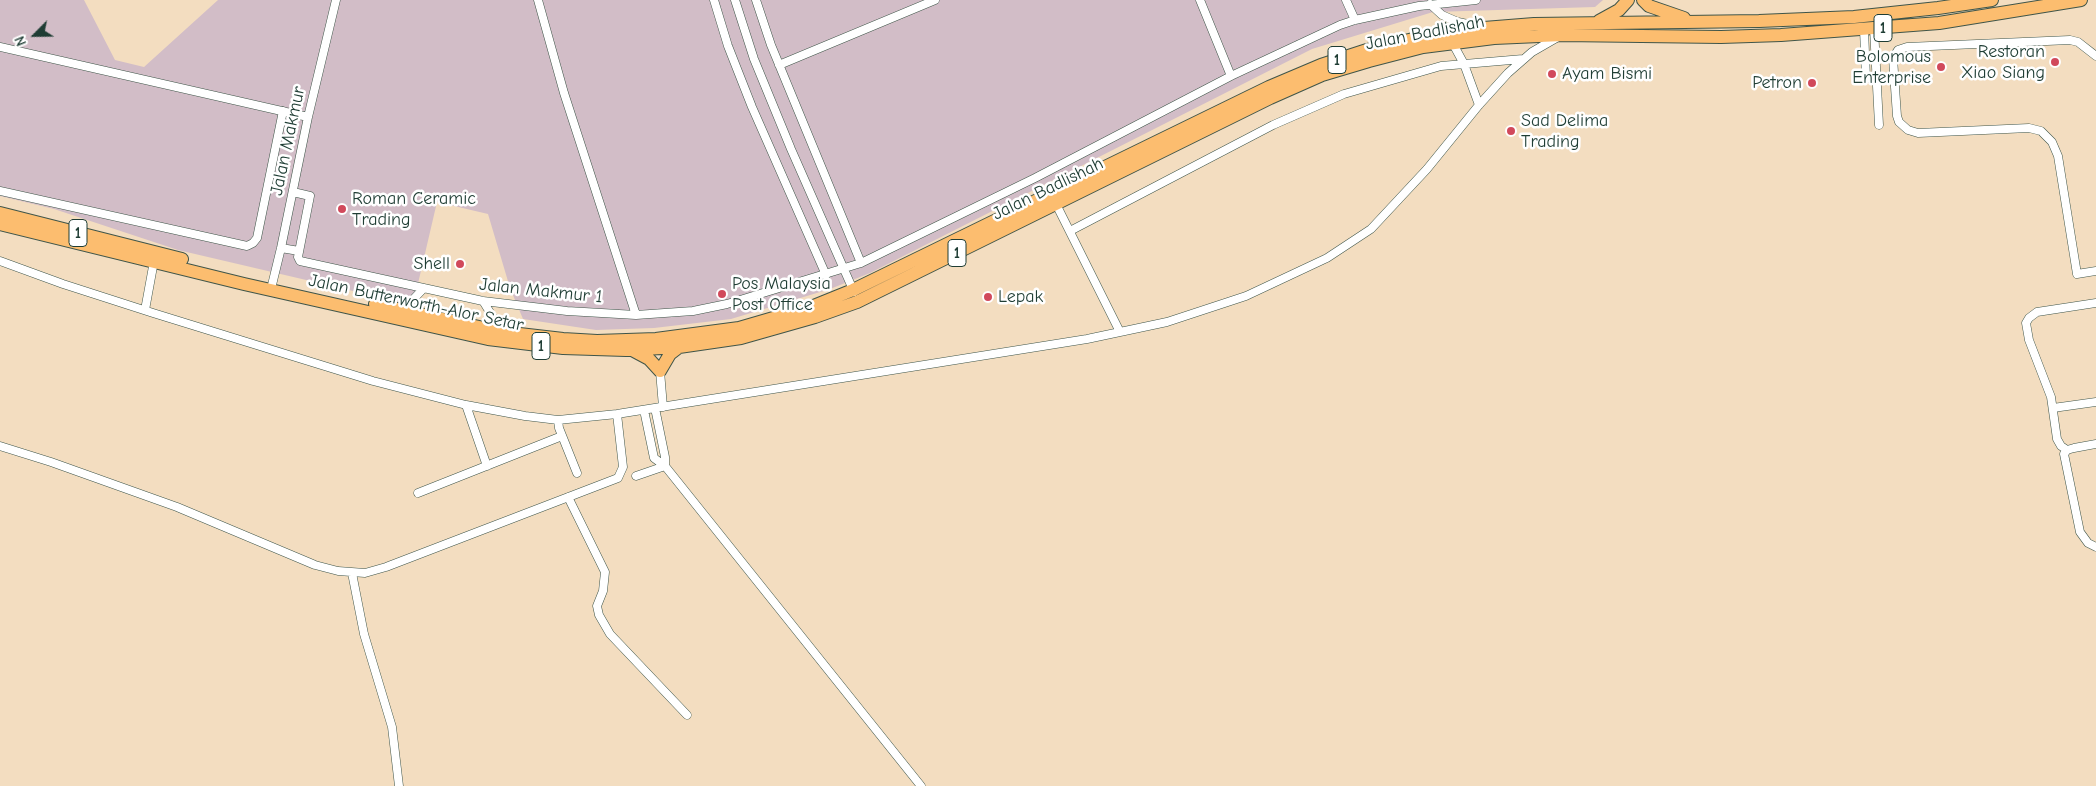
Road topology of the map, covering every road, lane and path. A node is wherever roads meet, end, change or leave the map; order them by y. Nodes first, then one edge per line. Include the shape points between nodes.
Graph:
1 (336, 0) edge
2 (538, 0) edge
3 (714, 0) edge
4 (735, 0) edge
5 (756, 0) edge
6 (935, 0) edge
7 (1200, 0) edge
8 (1346, 0) edge
9 (1476, 0) edge
10 (1628, 0) edge
11 (1643, 0) edge
12 (1992, 0) edge
13 (2081, 0) edge
14 (1966, 2) edge
15 (1430, 4) junction
16 (1355, 20) junction
17 (1700, 22) junction
18 (1594, 23) junction
19 (1484, 28) junction
20 (1869, 28) junction
21 (1562, 35) junction
22 (1452, 42) junction
23 (0, 47) edge
24 (2096, 56) edge
25 (1523, 59) junction
26 (1464, 64) junction
27 (779, 65) junction
28 (1232, 76) junction
29 (1894, 77) junction
30 (1877, 78) junction
31 (1479, 104) junction
32 (283, 111) junction
33 (308, 117) junction
34 (1879, 125) dead end
35 (0, 191) edge
36 (293, 192) junction
37 (1054, 198) junction
38 (0, 213) edge
39 (0, 224) edge
40 (1070, 231) junction
41 (281, 248) junction
42 (299, 251) junction
43 (0, 261) edge
44 (154, 261) junction
45 (861, 263) junction
46 (844, 269) junction
47 (2096, 271) edge
48 (826, 275) junction
49 (271, 286) junction
50 (424, 289) junction
51 (855, 296) junction
52 (482, 301) junction
53 (2096, 303) edge
54 (145, 310) junction
55 (403, 310) junction
56 (636, 316) junction
57 (502, 332) junction
58 (1120, 332) junction
59 (679, 346) junction
60 (632, 350) junction
61 (660, 371) junction
62 (2096, 402) edge
63 (466, 405) junction
64 (659, 408) junction
65 (2053, 408) junction
66 (644, 410) junction
67 (617, 414) junction
68 (558, 420) junction
69 (562, 436) junction
70 (2096, 444) edge
71 (0, 446) edge
72 (2067, 450) junction
73 (487, 466) junction
74 (664, 466) junction
75 (577, 473) dead end
76 (636, 476) dead end
77 (418, 493) dead end
78 (568, 498) junction
79 (2096, 547) edge
80 (352, 573) junction
81 (687, 715) dead end
82 (399, 786) edge
83 (921, 786) edge

1 - 33 street, Jalan Makmur
2 - 56 street via 564,93
3 - 48 street via 752,107
4 - 46 street via 761,77
5 - 27 street
6 - 27 street
7 - 28 street
8 - 16 street
9 - 15 street, Jalan Makmur 1
10 - 18 main road via 1618,10
11 - 17 main road via 1660,10
12 - 14 main road, Jalan Badlishah / 1
13 - 20 main road, Jalan Badlishah / 1 via 1939,23
14 - 17 main road, Jalan Badlishah / 1 via 1854,17
15 - 16 street, Jalan Makmur 1
15 - 19 street via 1442,15
16 - 28 street, Jalan Makmur 1
17 - 18 main road, Jalan Badlishah / 1
18 - 19 main road, Jalan Badlishah / 1
19 - 37 main road, Jalan Badlishah / 1 via 1412,39 1320,65 1269,87
20 - 21 main road, Jalan Badlishah / 1 via 1721,37
20 - 30 street
20 - 30 street via 1866,78
21 - 22 main road, Jalan Badlishah / 1
21 - 25 street
22 - 26 street
22 - 37 main road, Jalan Badlishah / 1 via 1322,75
23 - 32 street
24 - 29 street via 2070,40 1907,47 1894,55
25 - 26 street
25 - 31 street
26 - 31 street
26 - 40 street via 1441,66 1399,77 1310,107
27 - 45 street
28 - 45 street, Jalan Makmur 1
29 - 30 street
29 - 47 street via 1898,119 1915,133 2029,128 2046,136 2058,156 2077,274
30 - 34 street
31 - 58 street via 1391,209 1352,244 1304,271 1246,296 1167,322
32 - 33 street
32 - 35 street via 258,238 247,246
33 - 36 street, Jalan Makmur
36 - 41 street, Jalan Makmur
36 - 42 street via 310,196
37 - 40 street
37 - 51 main road, Jalan Badlishah / 1
38 - 49 main road, Jalan Butterworth-Alor Setar / 1
39 - 44 main road, Jalan Butterworth-Alor Setar / 1
40 - 58 street
41 - 42 street
41 - 49 street, Jalan Makmur
42 - 50 street, Jalan Makmur 1 via 300,261
43 - 54 street
44 - 49 main road, Jalan Butterworth-Alor Setar / 1
44 - 54 street
45 - 46 street, Jalan Makmur 1
46 - 48 street, Jalan Makmur 1
46 - 51 street
48 - 56 street, Jalan Makmur 1 via 728,304
49 - 55 main road, Jalan Butterworth-Alor Setar / 1
49 - 60 main road, Jalan Butterworth-Alor Setar / 1 via 488,339 563,348
50 - 52 street, Jalan Makmur 1
50 - 55 street
51 - 57 main road, Jalan Butterworth-Alor Setar / 1 via 739,328 656,339 598,340
51 - 59 main road, Jalan Butterworth-Alor Setar / 1 via 815,317 741,338
52 - 56 street, Jalan Makmur 1
52 - 57 street
53 - 65 street via 2043,311 2032,315 2026,323
54 - 63 street via 373,381
55 - 57 main road, Jalan Butterworth-Alor Setar / 1
58 - 64 street
59 - 60 main road, Jalan Butterworth-Alor Setar / 1
59 - 61 main road
60 - 61 main road via 649,359
61 - 64 street
62 - 65 street
63 - 68 street
63 - 73 street
64 - 66 street
64 - 74 street
65 - 72 street via 2057,439
66 - 67 street
66 - 74 street via 654,458
67 - 68 street
67 - 78 street via 623,468 620,476
68 - 69 street
69 - 73 street
69 - 75 street
70 - 72 street
71 - 80 street via 177,506 315,565
72 - 79 street via 2064,460 2080,532 2088,543
73 - 77 street
74 - 76 street
74 - 83 street
78 - 80 street via 386,567
78 - 81 street via 605,572 597,606 599,615 610,634
80 - 82 street via 364,634 392,727

